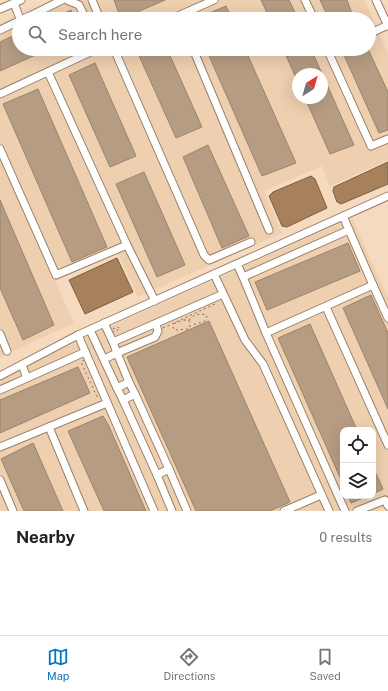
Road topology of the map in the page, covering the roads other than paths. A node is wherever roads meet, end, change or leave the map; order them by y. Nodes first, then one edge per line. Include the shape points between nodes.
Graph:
1 (21, 0) edge
2 (62, 0) edge
3 (67, 0) edge
4 (92, 0) edge
5 (214, 0) edge
6 (306, 0) edge
7 (376, 0) edge
8 (14, 3) junction
9 (0, 9) edge
10 (17, 12) edge
11 (38, 12) edge
12 (82, 12) edge
13 (97, 12) edge
14 (189, 12) edge
15 (311, 12) edge
16 (386, 16) edge
17 (12, 24) edge
18 (388, 26) edge
19 (0, 30) edge
20 (376, 31) edge
21 (82, 56) edge
22 (117, 56) edge
23 (196, 56) edge
24 (333, 56) edge
25 (48, 72) junction
26 (0, 94) edge
27 (388, 139) edge
28 (0, 149) edge
29 (388, 196) edge
30 (344, 216) junction
31 (269, 230) dead end
32 (349, 230) junction
33 (251, 242) dead end
34 (127, 245) junction
35 (237, 264) junction
36 (214, 274) junction
37 (243, 277) junction
38 (373, 285) junction
39 (223, 294) junction
40 (155, 301) junction
41 (326, 307) junction
42 (388, 318) edge
43 (104, 323) junction
44 (158, 327) junction
45 (90, 330) junction
46 (266, 333) junction
47 (0, 334) edge
48 (78, 335) junction
49 (113, 342) junction
50 (7, 351) dead end
51 (85, 352) junction
52 (118, 353) junction
53 (104, 359) junction
54 (22, 365) junction
55 (0, 376) edge
56 (27, 378) junction
57 (129, 382) junction
58 (117, 388) junction
59 (0, 390) edge
60 (135, 394) junction
61 (123, 400) junction
62 (107, 403) junction
63 (50, 427) junction
64 (388, 445) edge
65 (0, 447) edge
66 (169, 469) junction
67 (157, 475) junction
68 (0, 480) edge
69 (321, 495) junction
70 (387, 500) edge
71 (14, 511) edge
72 (84, 511) edge
73 (154, 511) edge
74 (172, 511) edge
75 (187, 511) edge
76 (284, 511) edge
77 (329, 511) edge
78 (345, 511) edge
79 (357, 511) edge

1 - 8 street
2 - 11 street
3 - 12 street via 79,5
4 - 13 street
5 - 14 street
6 - 15 street
7 - 16 street
8 - 9 street
8 - 10 street
16 - 18 street
17 - 19 street
18 - 20 street
21 - 25 street
22 - 33 street via 204,255 209,260
23 - 31 street
24 - 27 street via 371,146
25 - 26 street
25 - 34 street
28 - 34 street via 56,275
29 - 30 street
30 - 32 street
30 - 35 street
32 - 37 street
32 - 38 street
34 - 40 street
35 - 36 street
35 - 37 street
36 - 39 street
36 - 40 street
37 - 46 street
38 - 41 street
38 - 42 street
39 - 44 street
39 - 69 street via 245,340 263,364
40 - 43 street
41 - 46 street
41 - 64 street
43 - 45 street
43 - 49 street
44 - 49 street
44 - 52 street via 155,337
45 - 48 street
45 - 53 street
46 - 78 street
47 - 50 street
48 - 51 street
48 - 54 street
49 - 52 street
51 - 56 street
51 - 62 street
52 - 53 street
52 - 57 street
53 - 58 street
54 - 55 street
54 - 56 street
56 - 59 street
57 - 58 street
57 - 60 street
58 - 61 street
60 - 61 street
60 - 66 street
61 - 67 street
62 - 63 street
62 - 73 street
63 - 65 street
63 - 72 street
66 - 67 street
66 - 75 street
67 - 74 street
68 - 71 street
69 - 76 street
69 - 77 street
70 - 79 street

